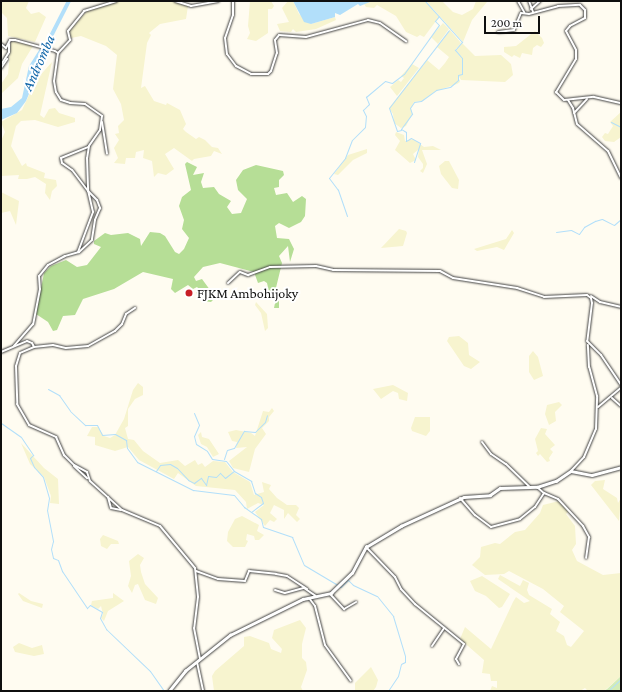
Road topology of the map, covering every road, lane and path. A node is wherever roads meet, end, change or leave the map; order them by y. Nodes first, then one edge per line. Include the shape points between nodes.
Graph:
1 (117, 1) edge
2 (175, 1) edge
3 (219, 1) edge
4 (233, 1) edge
5 (518, 1) edge
6 (529, 1) edge
7 (540, 1) edge
8 (531, 9) junction
9 (533, 12) junction
10 (524, 13) junction
11 (498, 32) dead end
12 (406, 41) dead end
13 (9, 42) junction
14 (1, 44) edge
15 (9, 52) junction
16 (58, 53) junction
17 (1, 64) edge
18 (1, 68) edge
19 (588, 98) junction
20 (568, 100) junction
21 (621, 103) edge
22 (574, 113) junction
23 (102, 121) junction
24 (89, 146) junction
25 (107, 154) dead end
26 (621, 178) edge
27 (88, 191) junction
28 (78, 252) junction
29 (228, 283) dead end
30 (590, 296) junction
31 (621, 306) edge
32 (135, 308) dead end
33 (588, 343) junction
34 (14, 346) junction
35 (34, 348) junction
36 (1, 352) edge
37 (621, 385) edge
38 (621, 388) edge
39 (612, 398) junction
40 (621, 406) edge
41 (598, 407) junction
42 (482, 442) dead end
43 (621, 467) edge
44 (571, 471) junction
45 (530, 487) junction
46 (537, 487) junction
47 (544, 494) junction
48 (107, 496) junction
49 (460, 498) junction
50 (122, 510) junction
51 (366, 547) junction
52 (586, 558) dead end
53 (196, 570) junction
54 (307, 589) junction
55 (275, 590) dead end
56 (330, 594) junction
57 (317, 597) junction
58 (309, 598) junction
59 (356, 602) dead end
60 (444, 628) junction
61 (432, 646) dead end
62 (198, 660) junction
63 (459, 664) dead end
64 (351, 681) dead end
65 (169, 691) edge
66 (203, 691) edge

1 - 16 street via 84,11 68,31 70,40
2 - 3 street via 191,6
4 - 12 street via 233,14 225,38 227,54 236,66 251,74 268,74 271,71 276,61 275,40 279,35 306,37 368,20 378,22
5 - 10 street
6 - 8 street
7 - 8 street
8 - 9 street
9 - 10 street
9 - 20 street via 575,4 585,10 583,21 570,26 566,31 576,50 576,59 556,92 564,100
10 - 11 street via 519,14 514,30
13 - 14 street via 6,48
13 - 15 street
13 - 16 street via 15,40 40,45
15 - 17 street
15 - 18 street
16 - 23 street via 54,81 61,100 91,106 102,116
19 - 20 street
19 - 21 street
19 - 22 street
20 - 22 street
22 - 26 street via 577,124 584,133 608,151
23 - 24 street via 100,130
23 - 25 street
24 - 27 street via 86,173
24 - 27 street via 62,158 62,163 72,170
27 - 28 street via 93,212
27 - 28 street via 97,200 100,208 92,240
28 - 34 street via 48,265 40,276 33,324
29 - 30 street via 240,272 254,274 270,267 316,266 333,270 384,269 402,272 434,270 444,272 453,278 517,288 544,297
30 - 31 street via 600,302
30 - 33 street via 592,303
32 - 35 street via 123,317 119,328 88,346 66,348 54,345
33 - 37 street via 601,355
33 - 41 street
34 - 35 street via 30,341
34 - 36 street
35 - 48 street via 18,356 17,406 31,427 56,436 62,452 74,465 87,472 88,478
38 - 39 street
39 - 40 street
39 - 41 street
41 - 44 street via 596,429 589,448
42 - 45 street via 491,454 506,464
43 - 44 street via 592,475
44 - 46 street via 556,481
45 - 46 street
45 - 49 street via 500,488 490,495 476,494
46 - 47 street
47 - 49 street via 535,507 520,519 493,527 475,515
47 - 52 street via 558,499 583,526 588,537
48 - 50 street
48 - 50 street via 111,508
49 - 51 street via 401,526
50 - 53 street via 160,526
51 - 56 street via 355,568
51 - 60 street via 395,577 401,589
53 - 54 street via 218,579 245,581 248,571 276,574 287,576
53 - 62 street via 198,597 194,628
54 - 55 street via 296,588 286,593
54 - 57 street
56 - 57 street
56 - 59 street via 344,609
57 - 58 street
58 - 62 street via 234,633
58 - 64 street via 315,606 325,645
60 - 61 street
60 - 63 street via 464,644 456,659
62 - 65 street via 179,676
62 - 66 street

